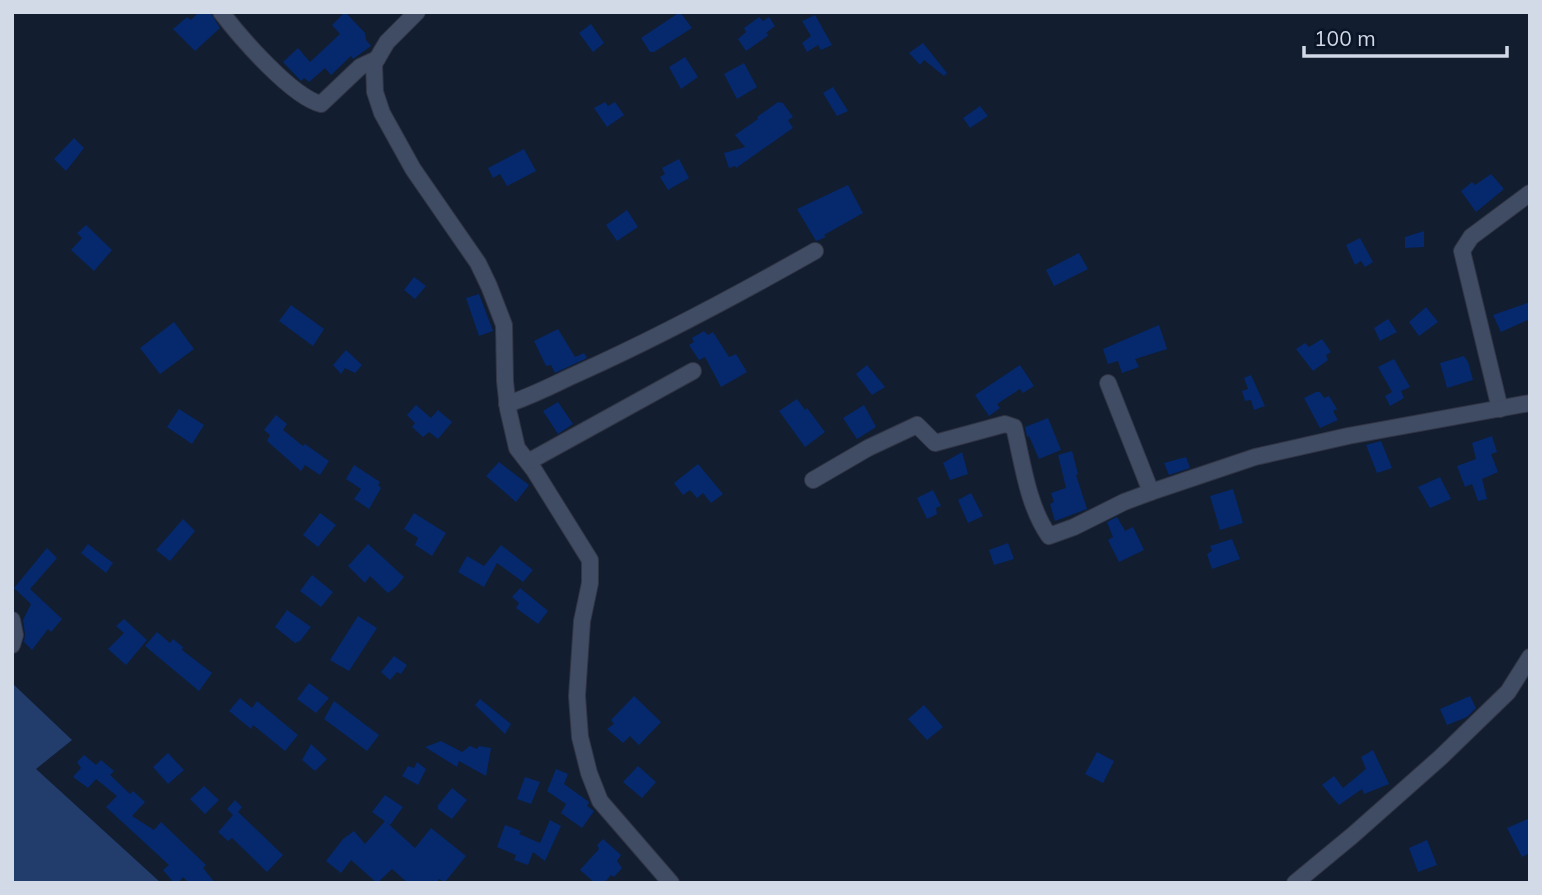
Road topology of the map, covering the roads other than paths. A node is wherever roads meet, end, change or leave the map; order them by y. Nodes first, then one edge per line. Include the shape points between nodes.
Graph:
1 (221, 12) edge
2 (417, 12) edge
3 (377, 59) junction
4 (1530, 193) edge
5 (815, 251) dead end
6 (693, 371) dead end
7 (1108, 383) dead end
8 (1530, 403) edge
9 (507, 404) junction
10 (1500, 409) junction
11 (528, 462) junction
12 (813, 480) dead end
13 (1151, 492) junction
14 (12, 620) edge
15 (12, 645) edge
16 (1530, 657) edge
17 (671, 883) edge
18 (1295, 883) edge

1 - 3 street via 246,42 311,101 321,104 359,67
2 - 3 street
3 - 9 street via 375,92 382,113 413,169 478,263 504,325
4 - 10 street via 1471,237 1462,251
5 - 9 street via 612,358
6 - 11 street
7 - 13 street
8 - 10 street
9 - 11 street via 517,448
10 - 13 street via 1255,457
11 - 17 street via 590,560 577,696 589,773 600,801
12 - 13 street via 917,425 935,443 1005,424 1014,427 1039,522 1049,536
14 - 15 street
16 - 18 street via 1508,692 1441,757

